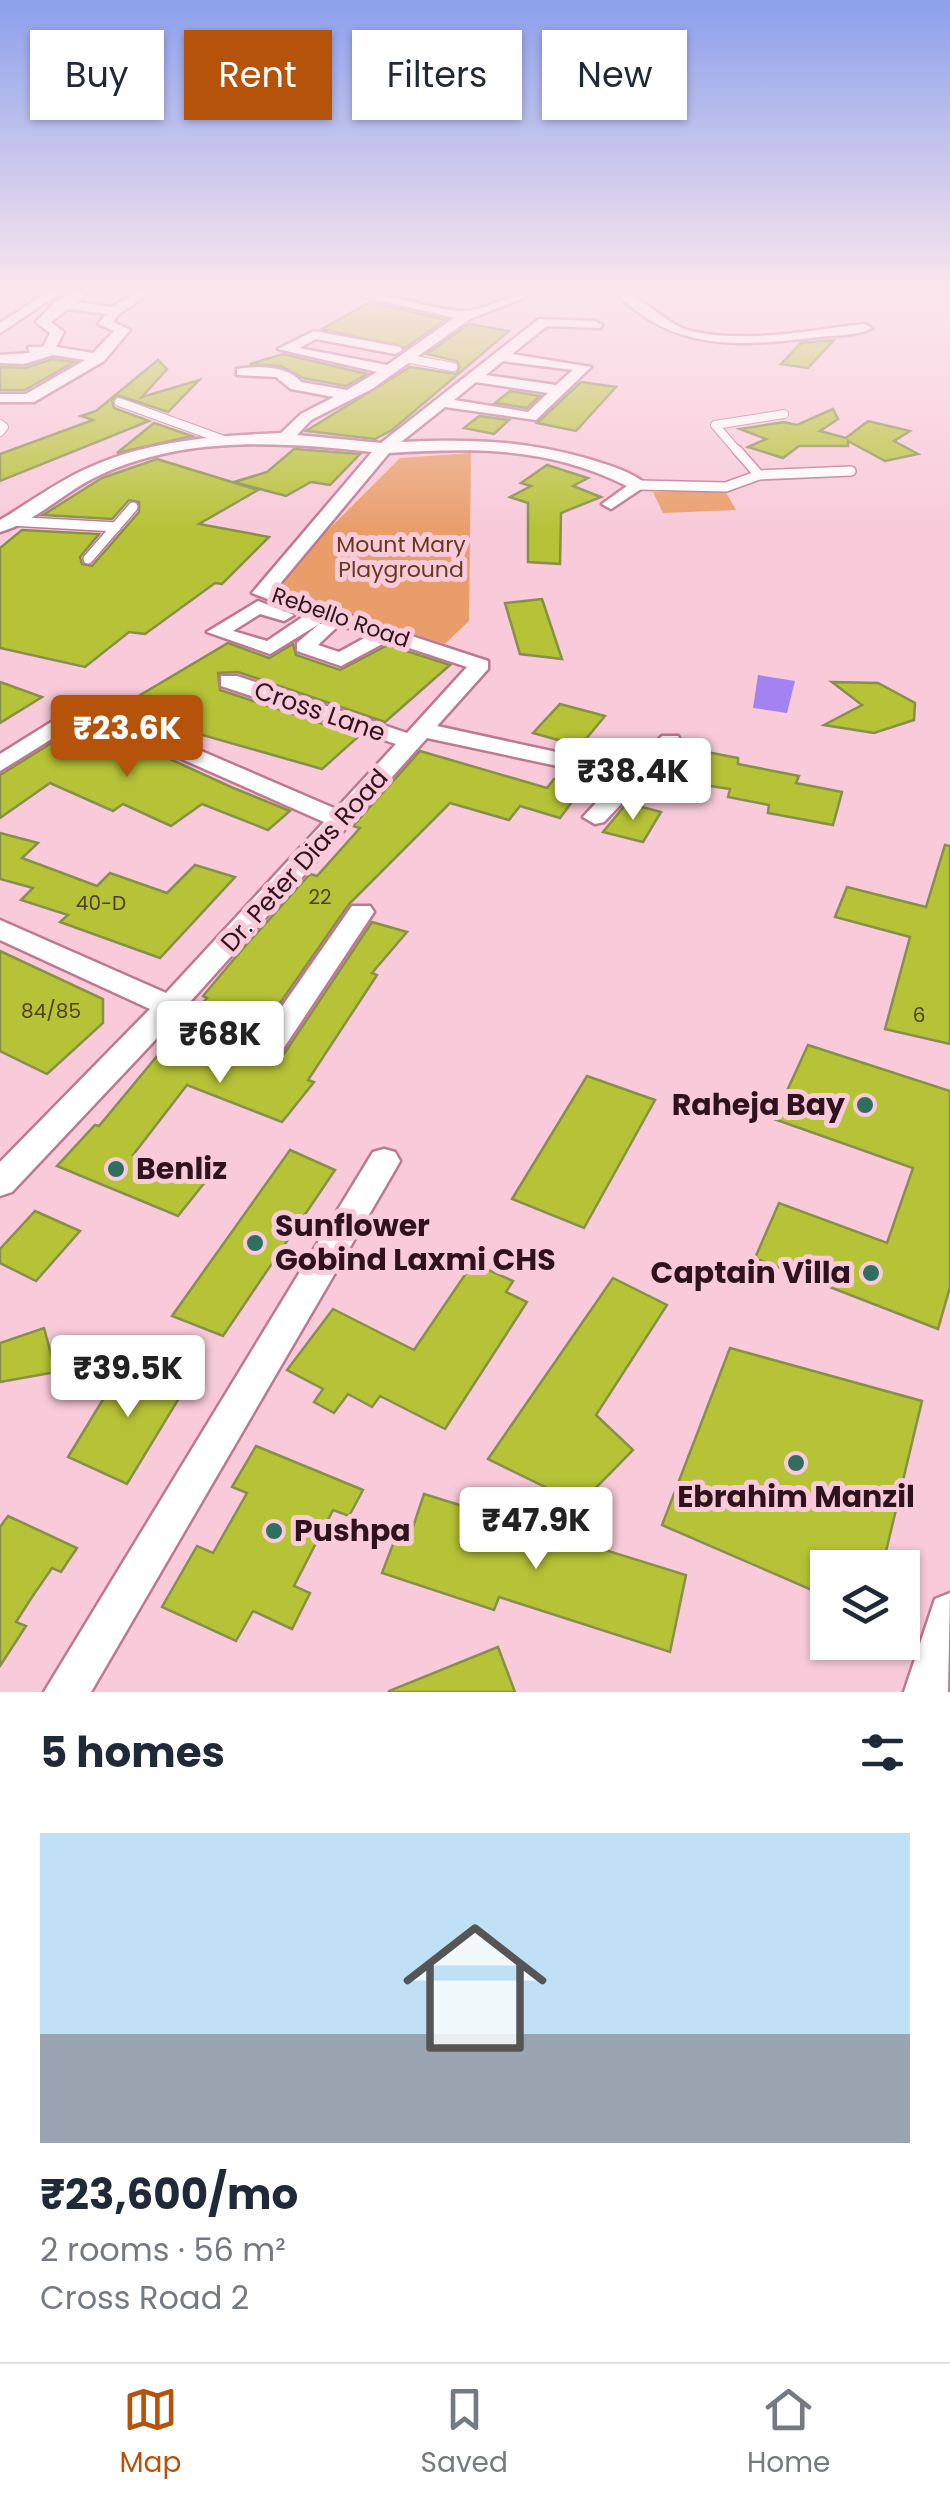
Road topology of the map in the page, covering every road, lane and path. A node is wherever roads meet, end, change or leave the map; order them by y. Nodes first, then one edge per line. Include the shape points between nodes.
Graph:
1 (72, 372) edge
2 (242, 372) dead end
3 (385, 372) edge
4 (484, 372) edge
5 (579, 372) edge
6 (476, 378) junction
7 (559, 390) junction
8 (348, 395) junction
9 (0, 398) edge
10 (119, 402) dead end
11 (445, 403) junction
12 (784, 414) dead end
13 (0, 424) edge
14 (0, 432) edge
15 (286, 438) junction
16 (227, 440) junction
17 (384, 448) junction
18 (850, 470) dead end
19 (759, 475) junction
20 (638, 486) junction
21 (611, 504) dead end
22 (133, 507) dead end
23 (5, 524) edge
24 (116, 527) junction
25 (88, 559) dead end
26 (326, 619) junction
27 (384, 636) junction
28 (482, 665) joint
29 (229, 681) dead end
30 (418, 736) junction
31 (670, 741) dead end
32 (0, 764) edge
33 (635, 776) junction
34 (595, 817) dead end
35 (340, 820) junction
36 (361, 912) dead end
37 (0, 929) edge
38 (170, 1006) junction
39 (384, 1161) dead end
40 (0, 1184) edge
41 (950, 1614) edge
42 (66, 1692) edge
43 (926, 1692) edge

1 - 9 street via 29,399
2 - 8 street via 288,376 296,386
3 - 8 street
4 - 6 street
5 - 7 street
6 - 7 street
6 - 11 street
7 - 11 street via 531,416
8 - 15 street via 306,417
10 - 16 lane
11 - 17 street
12 - 19 lane via 715,425
13 - 14 lane
15 - 16 street
15 - 17 street
16 - 23 street via 154,450 94,471
17 - 20 street via 484,444 548,452
17 - 26 street, Rebello Road via 262,593
18 - 19 lane
19 - 20 lane via 726,487
20 - 21 street
22 - 24 lane
23 - 24 lane
24 - 25 lane
26 - 27 street, Rebello Road
26 - 27 street via 304,647 342,660
27 - 28 street, Rebello Road
28 - 30 street, Dr. Peter Dias Road
29 - 30 street, Cross Lane
30 - 33 street, Cross Lane
30 - 35 street, Dr. Peter Dias Road
31 - 33 street
32 - 35 street via 86,708
33 - 34 street
35 - 38 street, Dr. Peter Dias Road
36 - 38 street via 272,1045
37 - 38 street
38 - 40 street, Dr. Peter Dias Road
39 - 42 street
41 - 43 street

